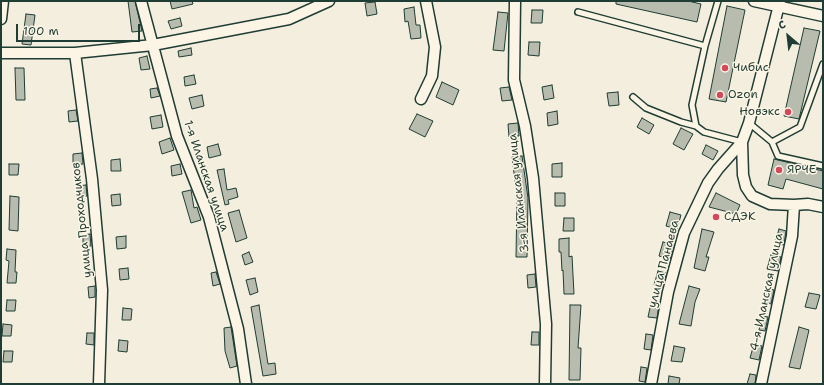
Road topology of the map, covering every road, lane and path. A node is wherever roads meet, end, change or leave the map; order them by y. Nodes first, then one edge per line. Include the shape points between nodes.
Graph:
1 (3, 1) edge
2 (141, 1) edge
3 (329, 1) edge
4 (426, 1) edge
5 (515, 1) edge
6 (718, 1) edge
7 (754, 1) edge
8 (780, 4) edge
9 (578, 12) dead end
10 (823, 16) edge
11 (1, 19) edge
12 (153, 44) junction
13 (705, 46) junction
14 (1, 53) edge
15 (75, 54) junction
16 (823, 64) edge
17 (633, 97) dead end
18 (421, 99) dead end
19 (749, 123) junction
20 (696, 126) junction
21 (742, 142) junction
22 (772, 142) junction
23 (823, 166) edge
24 (794, 205) junction
25 (823, 207) edge
26 (99, 384) edge
27 (246, 384) edge
28 (545, 384) edge
29 (651, 384) edge
30 (761, 384) edge

1 - 11 street
2 - 12 street, 1-я Иланская улица
3 - 12 street via 289,19
4 - 18 street via 435,47 432,76
5 - 28 street, 3-я Иланская улица via 514,80 525,126 532,178 546,324
6 - 13 lane
7 - 8 street
8 - 10 street
8 - 19 street
9 - 13 lane
12 - 15 street
12 - 27 street, 1-я Иланская улица via 177,136 209,217 238,329
13 - 20 lane via 692,105
14 - 15 street
15 - 26 street, улица Проходчиков via 92,179 102,290
16 - 22 lane via 800,127
17 - 20 lane via 646,108
19 - 21 street
19 - 22 lane
20 - 21 lane via 704,132
21 - 24 street via 743,174 749,192 760,201 770,204
21 - 29 street, улица Панаева via 708,183 684,233 668,292
22 - 23 lane via 778,156
24 - 25 street
24 - 30 street, 4-я Иланская улица via 792,236

